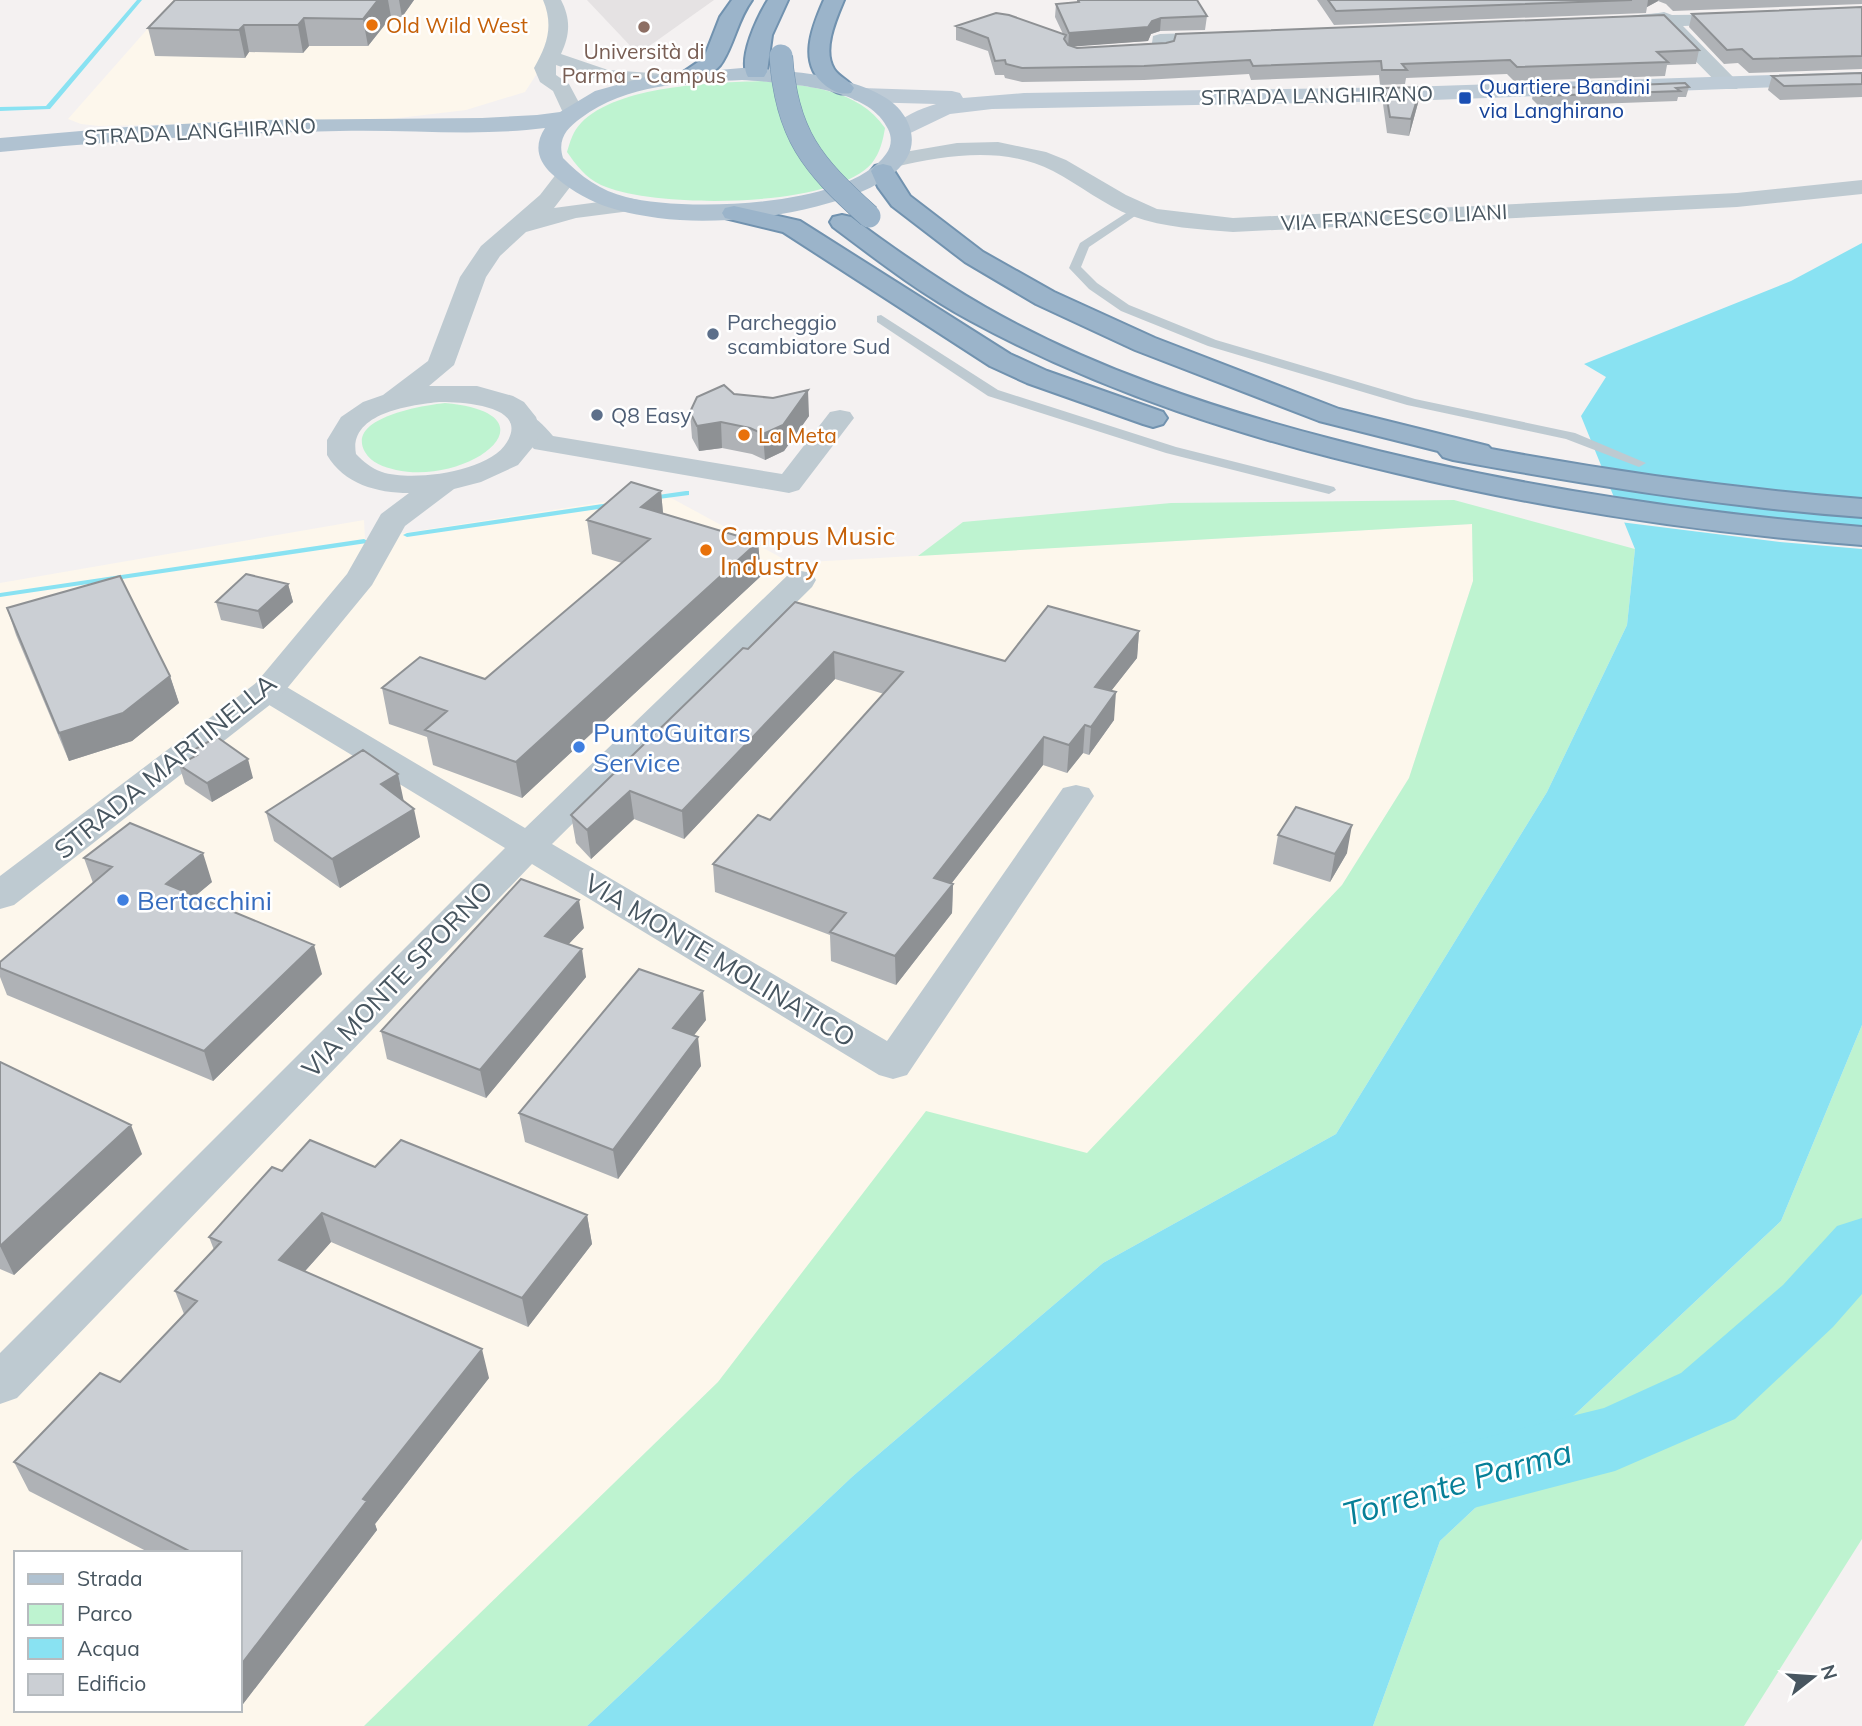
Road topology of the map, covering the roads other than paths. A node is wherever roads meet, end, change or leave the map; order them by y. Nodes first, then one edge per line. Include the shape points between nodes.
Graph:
1 (552, 0) edge
2 (565, 0) edge
3 (742, 0) edge
4 (778, 0) edge
5 (834, 0) edge
6 (1646, 0) edge
7 (1765, 16) edge
8 (1667, 21) junction
9 (1598, 24) edge
10 (1238, 37) edge
11 (783, 45) dead end
12 (1101, 51) edge
13 (561, 60) junction
14 (756, 74) dead end
15 (1862, 78) edge
16 (676, 79) junction
17 (1730, 85) junction
18 (852, 92) junction
19 (1024, 100) junction
20 (577, 111) junction
21 (401, 124) junction
22 (0, 145) edge
23 (531, 149) junction
24 (896, 150) junction
25 (798, 175) dead end
26 (565, 178) junction
27 (1862, 187) edge
28 (629, 205) junction
29 (1138, 210) junction
30 (734, 213) junction
31 (855, 219) junction
32 (518, 228) junction
33 (881, 319) dead end
34 (440, 365) junction
35 (465, 393) junction
36 (387, 403) junction
37 (840, 418) dead end
38 (524, 422) junction
39 (607, 454) junction
40 (1640, 463) dead end
41 (1538, 467) junction
42 (486, 471) junction
43 (374, 479) junction
44 (444, 482) junction
45 (1582, 489) junction
46 (1329, 490) dead end
47 (1512, 490) junction
48 (1862, 508) edge
49 (391, 521) junction
50 (1862, 536) edge
51 (801, 580) dead end
52 (268, 690) junction
53 (1076, 796) dead end
54 (528, 846) junction
55 (0, 897) edge
56 (0, 1384) edge

1 - 20 street via 562,25 544,68 547,78 562,88
2 - 13 street via 570,31
3 - 16 highway via 730,17 713,61
4 - 14 highway via 764,27
5 - 18 highway via 823,27 820,59 825,72
6 - 8 street
7 - 8 street
8 - 9 street
8 - 17 street
10 - 12 street via 1160,40 1165,48
11 - 31 highway, bridge via 785,101 797,131
13 - 16 street via 605,76
13 - 20 street via 583,83
15 - 17 main road, STRADA LANGHIRANO
16 - 18 main road, STRADA LANGHIRANO via 769,75
16 - 20 main road, STRADA LANGHIRANO via 625,89
17 - 19 main road, STRADA LANGHIRANO
18 - 19 main road, STRADA LANGHIRANO
18 - 24 main road, STRADA LANGHIRANO via 888,111
19 - 24 main road, STRADA LANGHIRANO via 932,111 917,117
20 - 21 main road, STRADA LANGHIRANO via 511,126
20 - 23 main road via 554,130 548,143
21 - 22 main road, STRADA LANGHIRANO via 124,133
21 - 23 main road, STRADA LANGHIRANO
23 - 26 main road, STRADA LANGHIRANO
24 - 29 street, VIA FRANCESCO LIANI via 976,147 1020,152 1055,164
24 - 30 main road, STRADA LANGHIRANO via 857,186 822,199
24 - 41 highway via 890,187 901,201 974,257 1045,298 1145,344 1329,415
25 - 31 highway
26 - 28 main road, STRADA LANGHIRANO
26 - 32 street via 550,200
27 - 29 street, VIA FRANCESCO LIANI via 1737,200 1233,225
28 - 30 main road, STRADA LANGHIRANO
28 - 32 street via 581,208
29 - 40 lane via 1084,246 1076,268 1125,308 1226,347 1412,402 1570,436
30 - 47 highway via 791,226 1000,360 1119,407 1275,450 1461,488
31 - 41 highway via 1068,336 1205,389 1306,420
31 - 47 highway via 881,255 968,308 1017,335 1119,379 1305,442
32 - 34 street via 490,251 473,277
33 - 46 lane via 993,393 1171,450
34 - 35 street
34 - 36 street, STRADA MARTINELLA
35 - 36 street, STRADA MARTINELLA
35 - 38 street, STRADA MARTINELLA via 503,403
36 - 43 street, STRADA MARTINELLA via 348,427 340,442 341,457 354,470
37 - 39 street via 789,484
38 - 39 street via 544,443
38 - 42 street, STRADA MARTINELLA via 519,448
39 - 42 street via 543,456
41 - 45 highway
42 - 44 street, STRADA MARTINELLA
43 - 44 street, STRADA MARTINELLA
43 - 49 street
44 - 49 street, STRADA MARTINELLA
45 - 47 highway
45 - 48 highway
45 - 50 highway via 1732,524
49 - 52 street, STRADA MARTINELLA via 360,578
51 - 54 street, VIA MONTE SPORNO
52 - 54 street, VIA MONTE MOLINATICO
52 - 55 street, STRADA MARTINELLA
53 - 54 street, VIA MONTE MOLINATICO via 893,1064
54 - 56 street, VIA MONTE SPORNO

